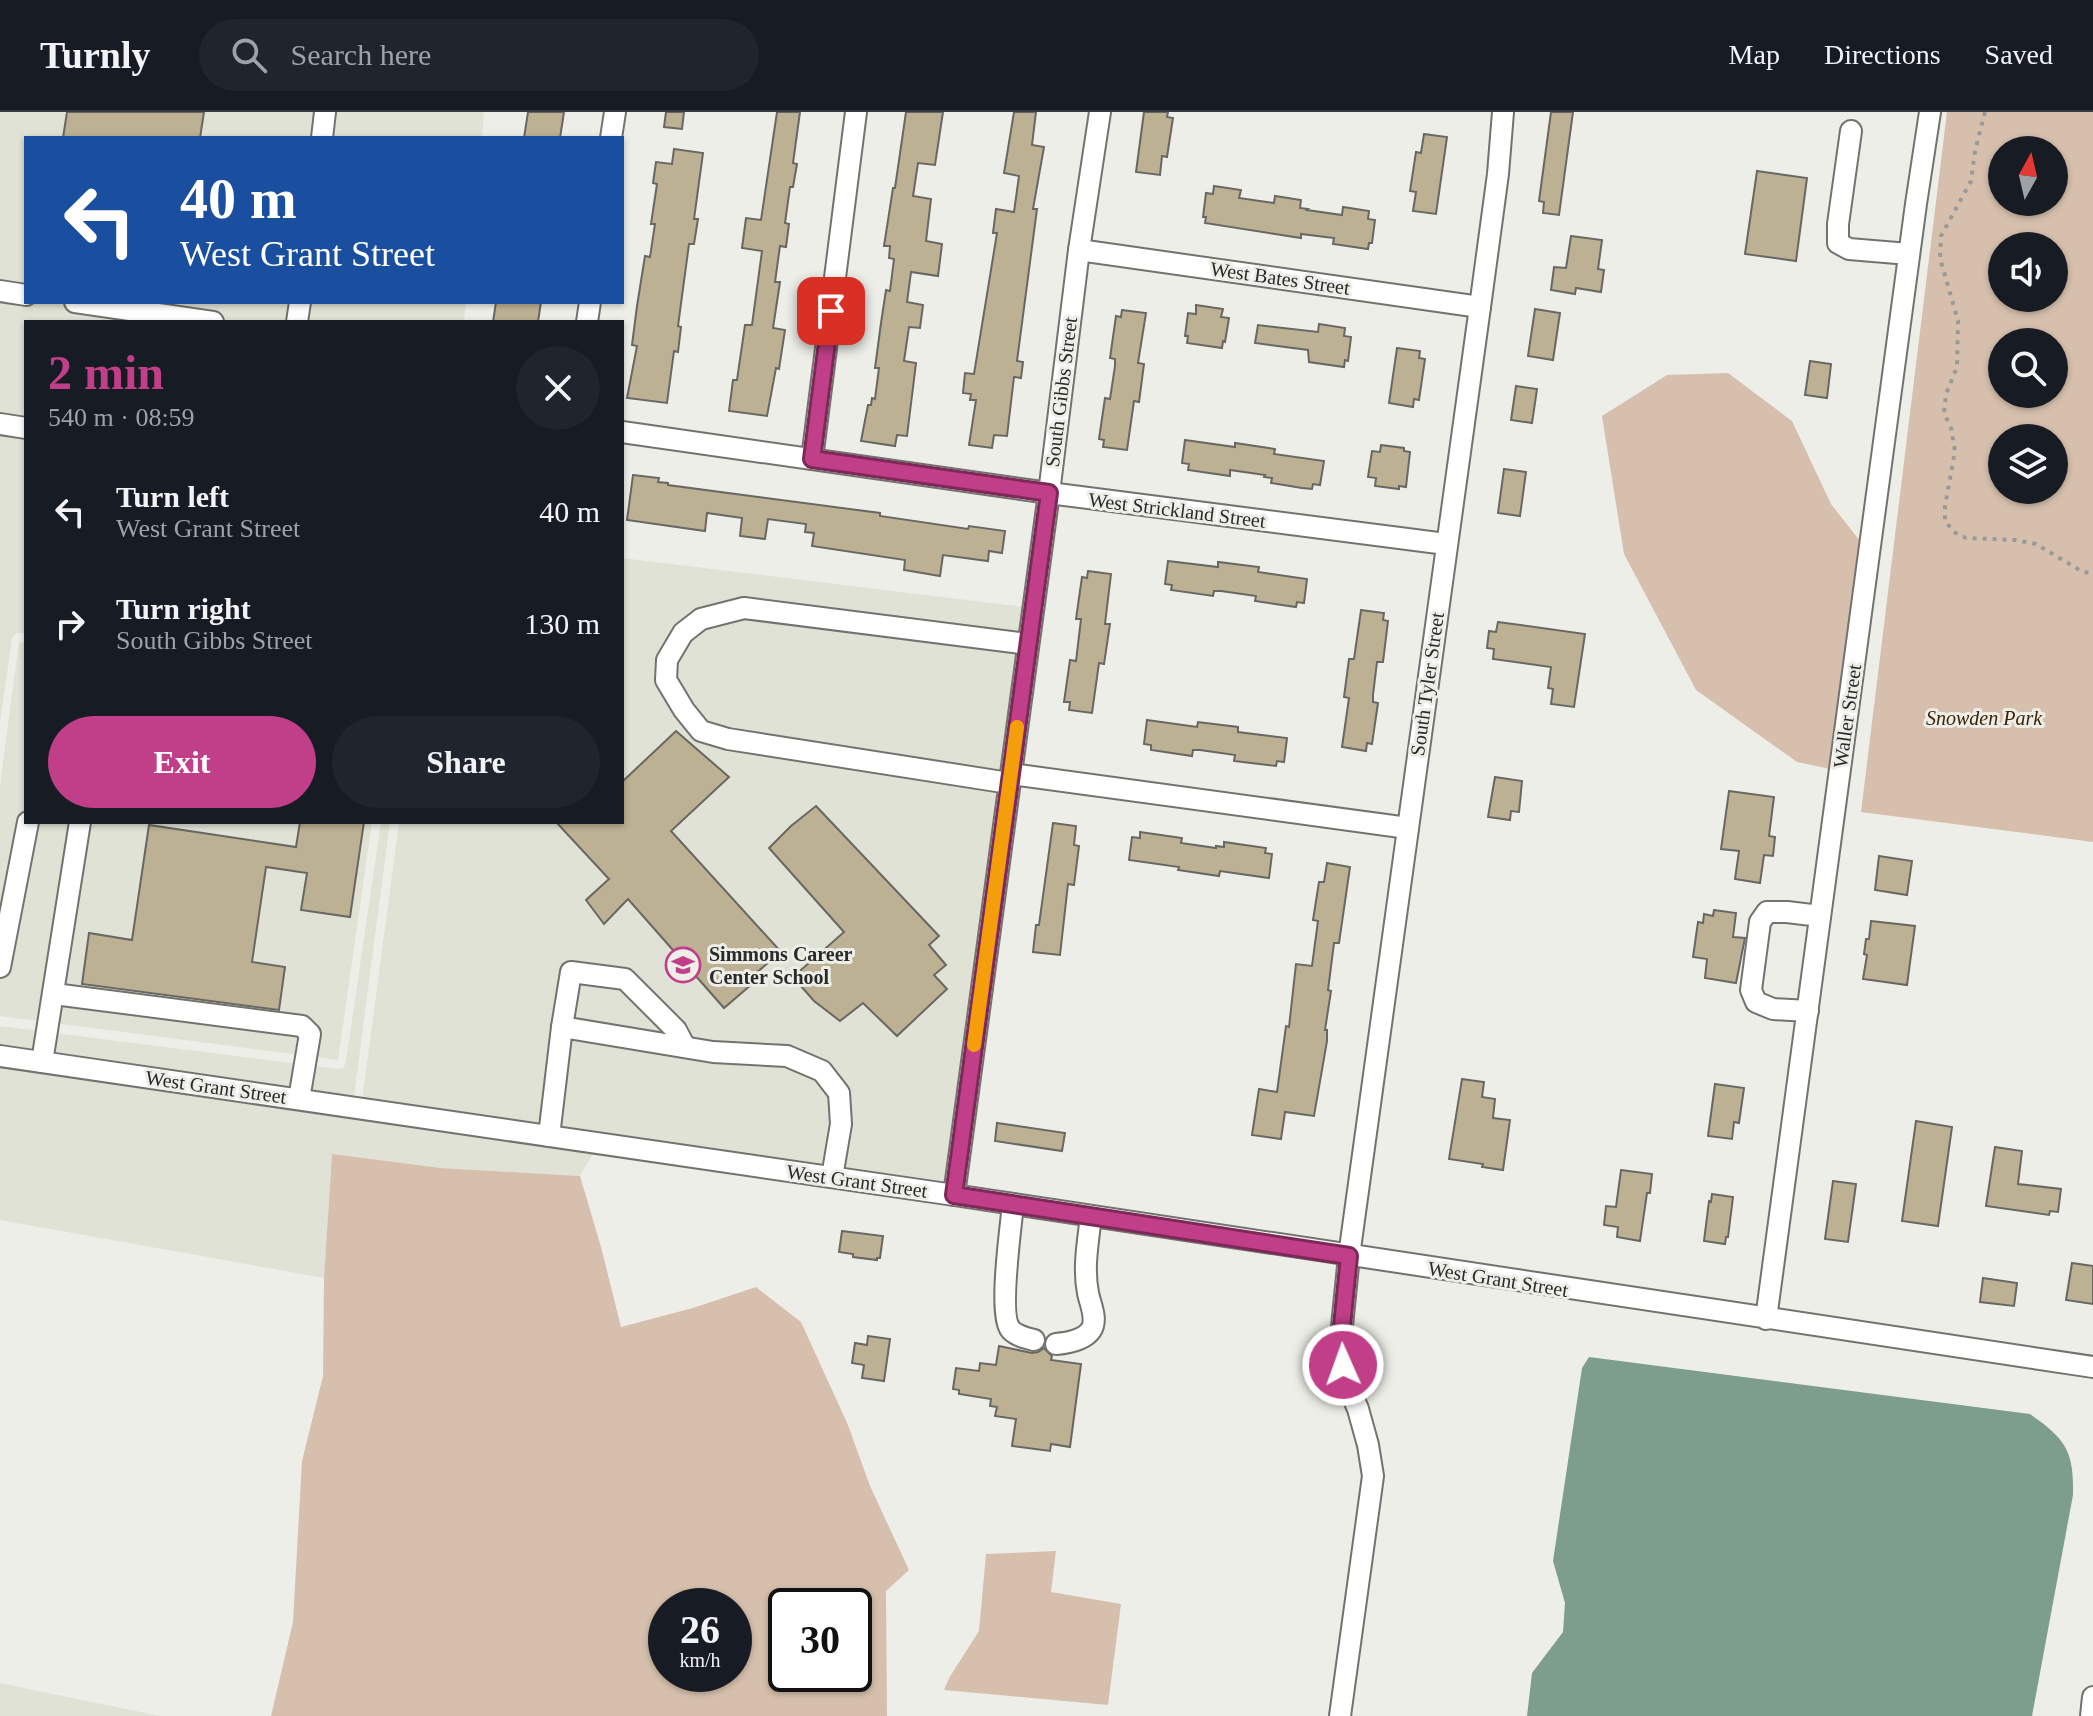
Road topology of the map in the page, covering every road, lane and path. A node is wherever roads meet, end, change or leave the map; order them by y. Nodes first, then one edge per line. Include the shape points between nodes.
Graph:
1 (325, 112) edge
2 (615, 112) edge
3 (856, 112) edge
4 (1100, 112) edge
5 (1503, 112) edge
6 (1930, 112) edge
7 (1985, 112) edge
8 (1851, 131) dead end
9 (322, 136) edge
10 (611, 136) edge
11 (1079, 250) junction
12 (1909, 254) junction
13 (0, 291) edge
14 (24, 295) edge
15 (80, 304) edge
16 (1480, 307) junction
17 (108, 314) edge
18 (187, 320) edge
19 (0, 424) edge
20 (24, 428) edge
21 (624, 432) edge
22 (812, 459) junction
23 (1049, 493) junction
24 (1446, 544) junction
25 (2093, 573) edge
26 (1028, 644) junction
27 (1010, 778) junction
28 (28, 824) edge
29 (80, 824) edge
30 (1408, 828) junction
31 (1820, 916) junction
32 (0, 967) edge
33 (54, 994) junction
34 (1808, 1011) junction
35 (562, 1027) junction
36 (685, 1047) junction
37 (0, 1056) edge
38 (42, 1062) junction
39 (299, 1099) junction
40 (549, 1136) junction
41 (832, 1177) junction
42 (954, 1195) junction
43 (1013, 1204) junction
44 (1091, 1216) junction
45 (1349, 1256) junction
46 (1766, 1319) junction
47 (1034, 1340) dead end
48 (1056, 1344) dead end
49 (2093, 1367) edge
50 (2093, 1697) edge
51 (1340, 1716) edge
52 (2091, 1716) edge

1 - 9 street
2 - 10 street
3 - 22 street
4 - 11 street, South Gibbs Street
5 - 16 street, South Tyler Street
6 - 12 street, Waller Street
7 - 25 path via 1971,181 1941,236 1940,258 1958,321 1957,367 1944,413 1955,451 1945,521 1966,538 2036,544
8 - 12 street via 1838,243 1849,249
11 - 16 street, West Bates Street
11 - 23 street, South Gibbs Street
12 - 31 street, Waller Street
13 - 14 street
15 - 17 street
16 - 24 street, South Tyler Street
17 - 18 street
19 - 20 street
21 - 22 street, West Strickland Street
22 - 23 street, West Strickland Street
23 - 24 street, West Strickland Street
23 - 26 street, South Gibbs Street
24 - 30 street, South Tyler Street
26 - 27 street, South Gibbs Street
26 - 27 street via 744,608 701,619 683,633 667,660 666,680 701,731 738,741
27 - 30 street
27 - 42 street, South Gibbs Street
28 - 32 street
29 - 33 street
30 - 45 street, South Tyler Street
31 - 34 street, Waller Street
31 - 34 street via 1767,912 1760,922 1751,990 1756,1002 1773,1009
33 - 38 street
33 - 39 street via 302,1026 310,1034
34 - 46 street, Waller Street
35 - 36 street
35 - 36 street via 571,972 625,979 676,1030
35 - 40 street
36 - 41 street via 787,1056 822,1071 839,1093 841,1124
37 - 38 street, West Grant Street
38 - 39 street, West Grant Street
39 - 40 street, West Grant Street
40 - 41 street, West Grant Street
41 - 42 street, West Grant Street
42 - 43 street, West Grant Street
43 - 44 street, West Grant Street
43 - 47 street via 1006,1271 1008,1324
44 - 45 street, West Grant Street
44 - 48 street via 1086,1263 1093,1325 1078,1339
45 - 46 street, West Grant Street
45 - 51 street, South Tyler Street via 1340,1346 1373,1476
46 - 49 street, West Grant Street
50 - 52 street

